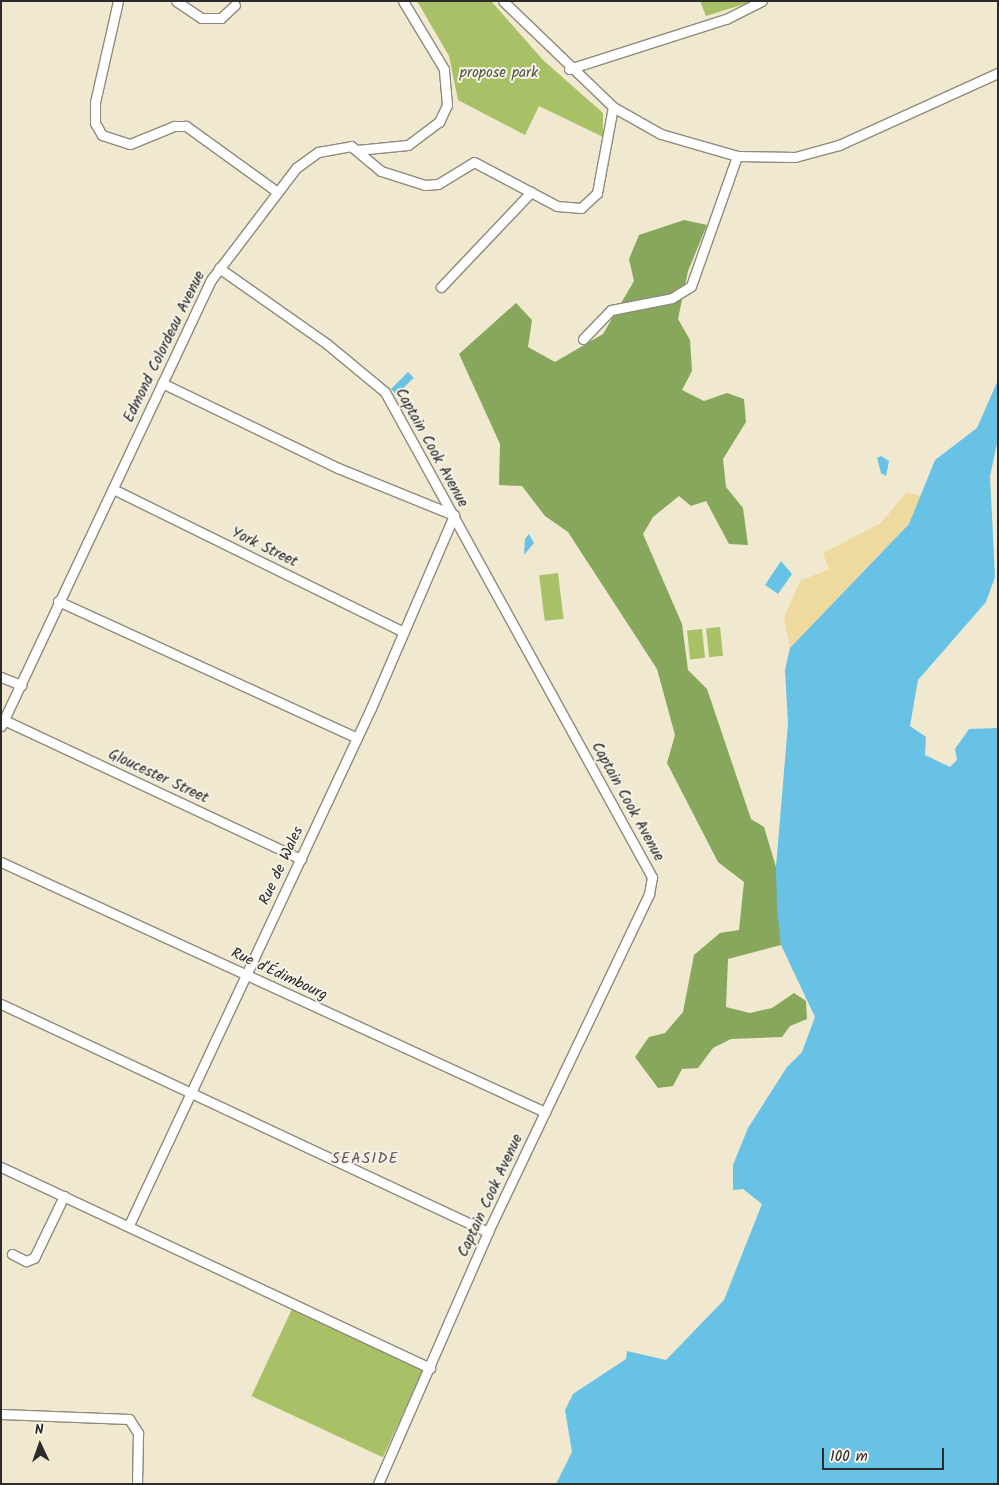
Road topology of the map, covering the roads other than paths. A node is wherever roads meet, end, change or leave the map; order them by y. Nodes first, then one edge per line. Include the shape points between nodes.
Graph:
1 (118, 1) edge
2 (176, 1) edge
3 (403, 1) edge
4 (503, 1) edge
5 (762, 1) edge
6 (235, 5) dead end
7 (569, 69) junction
8 (998, 73) edge
9 (613, 107) junction
10 (357, 150) junction
11 (737, 156) junction
12 (276, 191) junction
13 (531, 192) junction
14 (219, 268) junction
15 (440, 287) dead end
16 (583, 339) dead end
17 (162, 383) junction
18 (113, 490) junction
19 (454, 515) junction
20 (58, 601) junction
21 (404, 632) junction
22 (1, 678) edge
23 (21, 685) junction
24 (3, 723) edge
25 (357, 738) junction
26 (301, 859) junction
27 (1, 862) edge
28 (247, 976) junction
29 (1, 1004) edge
30 (190, 1093) junction
31 (545, 1112) junction
32 (1, 1167) edge
33 (64, 1196) junction
34 (129, 1225) junction
35 (488, 1232) junction
36 (12, 1254) dead end
37 (430, 1368) junction
38 (1, 1414) edge
39 (137, 1484) edge
40 (378, 1484) edge

1 - 12 street via 95,102 95,123 102,135 130,144 174,126 186,126
2 - 6 street via 201,18 222,18
3 - 10 street, Edmond Colordeau Avenue via 444,69 447,106 439,122 408,145
4 - 7 street
5 - 7 street via 726,19
7 - 9 street
8 - 11 street via 839,145 795,157
9 - 11 street via 661,134
9 - 13 street via 602,176 591,203 568,209
10 - 12 street, Edmond Colordeau Avenue via 336,146 318,152
10 - 13 street via 381,171 417,184 438,184 474,162
11 - 16 street via 691,286 672,298 611,310
12 - 14 street, Edmond Colordeau Avenue
13 - 15 street
14 - 17 street, Edmond Colordeau Avenue
14 - 19 street, Captain Cook Avenue via 327,344 385,392
17 - 18 street, Edmond Colordeau Avenue
17 - 19 street via 338,468
18 - 20 street, Edmond Colordeau Avenue
18 - 21 street, York Street
19 - 21 street, Rue de Wales
19 - 31 street, Captain Cook Avenue via 652,876 649,894
20 - 23 street, Edmond Colordeau Avenue
20 - 25 street
21 - 25 street, Rue de Wales
22 - 23 street
23 - 24 street, Edmond Colordeau Avenue
24 - 26 street, Gloucester Street
25 - 26 street, Rue de Wales
26 - 28 street, Rue de Wales
27 - 28 street, Rue d'Édimbourg
28 - 30 street, Rue de Wales
28 - 31 street, Rue d'Édimbourg
29 - 30 street
30 - 34 street, Rue de Wales
30 - 35 street
31 - 35 street, Captain Cook Avenue
32 - 33 street
33 - 34 street
33 - 36 street via 34,1258 26,1261
34 - 37 street
35 - 37 street, Captain Cook Avenue
37 - 40 street, Captain Cook Avenue
38 - 39 street via 128,1419 138,1433

